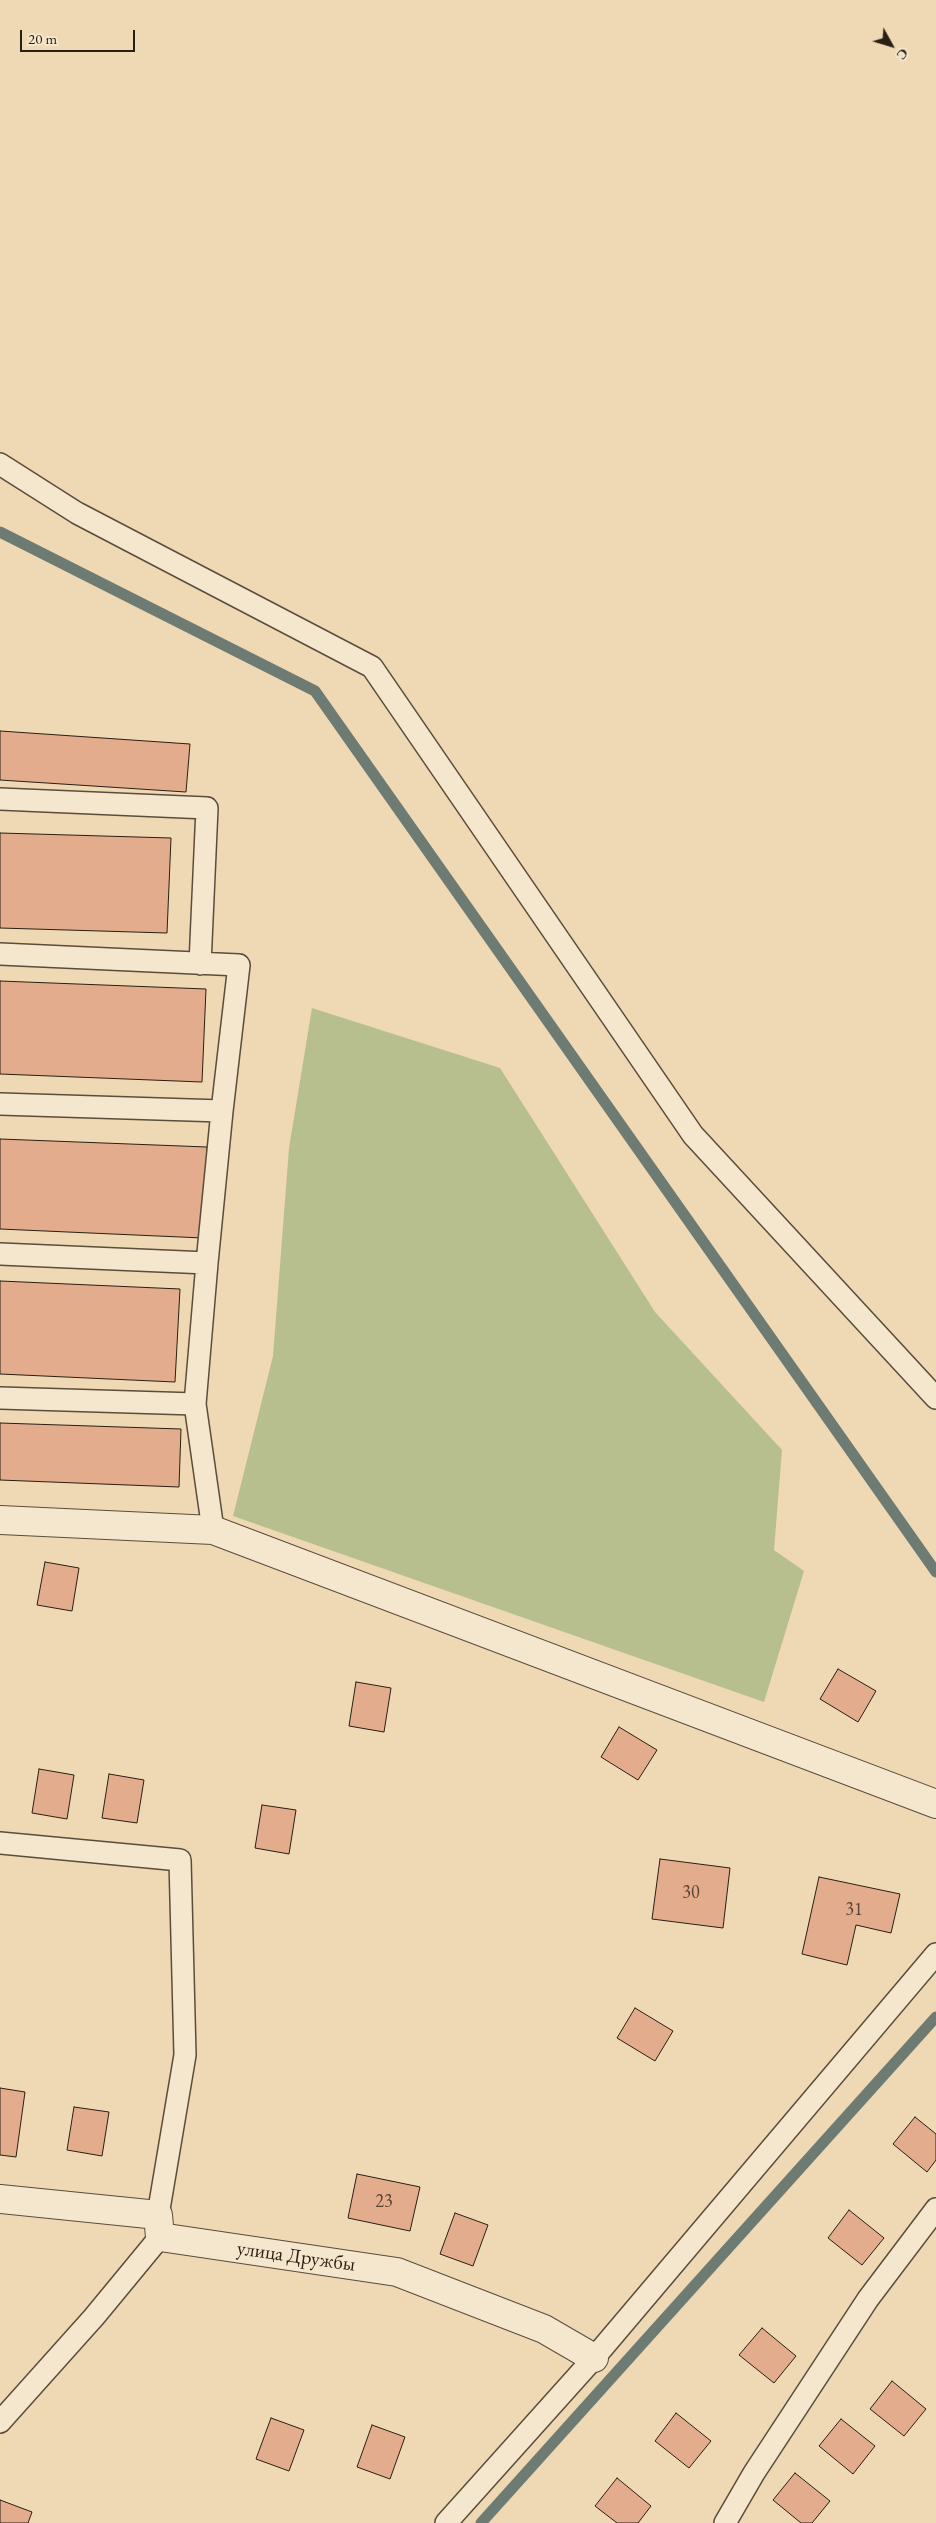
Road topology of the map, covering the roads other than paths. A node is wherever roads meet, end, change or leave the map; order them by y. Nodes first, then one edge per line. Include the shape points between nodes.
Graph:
1 (0, 464) edge
2 (0, 799) edge
3 (0, 954) edge
4 (200, 964) junction
5 (0, 1104) edge
6 (222, 1111) junction
7 (0, 1254) edge
8 (207, 1264) junction
9 (0, 1398) edge
10 (936, 1398) edge
11 (196, 1404) junction
12 (0, 1520) edge
13 (213, 1530) junction
14 (936, 1804) edge
15 (0, 1843) edge
16 (936, 1954) edge
17 (0, 2199) edge
18 (936, 2209) edge
19 (159, 2226) junction
20 (594, 2358) junction
21 (0, 2422) edge
22 (446, 2523) edge
23 (725, 2523) edge

1 - 10 lane via 77,513 372,666 692,1135
2 - 4 lane via 206,808
3 - 4 lane
4 - 6 lane via 239,965
5 - 6 lane
6 - 8 lane
7 - 8 lane
8 - 11 lane
9 - 11 lane
11 - 13 lane
12 - 13 street
13 - 14 street
15 - 19 lane via 180,1860 185,2055
16 - 20 lane
17 - 19 street, улица Дружбы
18 - 23 lane via 868,2299
19 - 20 street, улица Дружбы via 397,2272 544,2329
19 - 21 lane via 94,2317
20 - 22 lane

